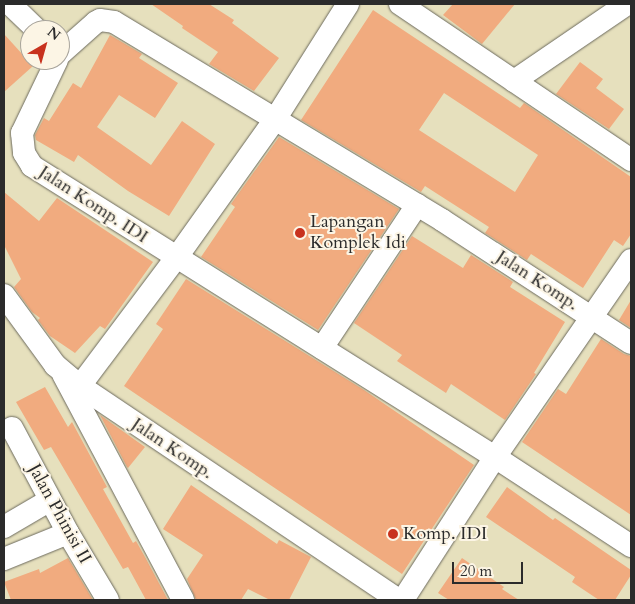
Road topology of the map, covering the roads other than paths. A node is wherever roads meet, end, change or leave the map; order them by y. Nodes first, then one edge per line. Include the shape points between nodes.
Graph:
1 (10, 4) edge
2 (348, 4) edge
3 (403, 4) edge
4 (627, 4) edge
5 (27, 20) edge
6 (70, 46) edge
7 (53, 70) edge
8 (514, 81) junction
9 (276, 118) junction
10 (631, 160) edge
11 (417, 205) junction
12 (176, 258) junction
13 (631, 260) edge
14 (4, 295) edge
15 (593, 318) junction
16 (631, 343) edge
17 (322, 348) junction
18 (71, 380) junction
19 (12, 428) dead end
20 (495, 457) junction
21 (50, 500) junction
22 (4, 527) edge
23 (68, 533) junction
24 (631, 546) edge
25 (4, 559) edge
26 (108, 600) edge
27 (183, 600) edge
28 (398, 600) edge
29 (403, 600) edge

1 - 5 street
2 - 9 street
3 - 8 street
4 - 8 street
6 - 9 street, Jalan Komp. via 96,22 109,20
7 - 12 street, Jalan Komp. IDI via 22,132 28,160 32,166
8 - 10 street
9 - 11 street, Jalan Komp.
9 - 12 street
11 - 15 street, Jalan Komp.
11 - 17 street
12 - 17 street
12 - 18 street
13 - 15 street, Jalan Komp.
14 - 18 street
15 - 16 street, Jalan Komp.
15 - 20 street, Jalan Komp.
17 - 20 street
18 - 27 street
18 - 28 street, Jalan Komp.
19 - 21 street, Jalan Phinisi II
20 - 24 street
20 - 29 street, Jalan Komp.
21 - 22 street
21 - 23 street, Jalan Phinisi II
23 - 25 street
23 - 26 street, Jalan Phinisi II

